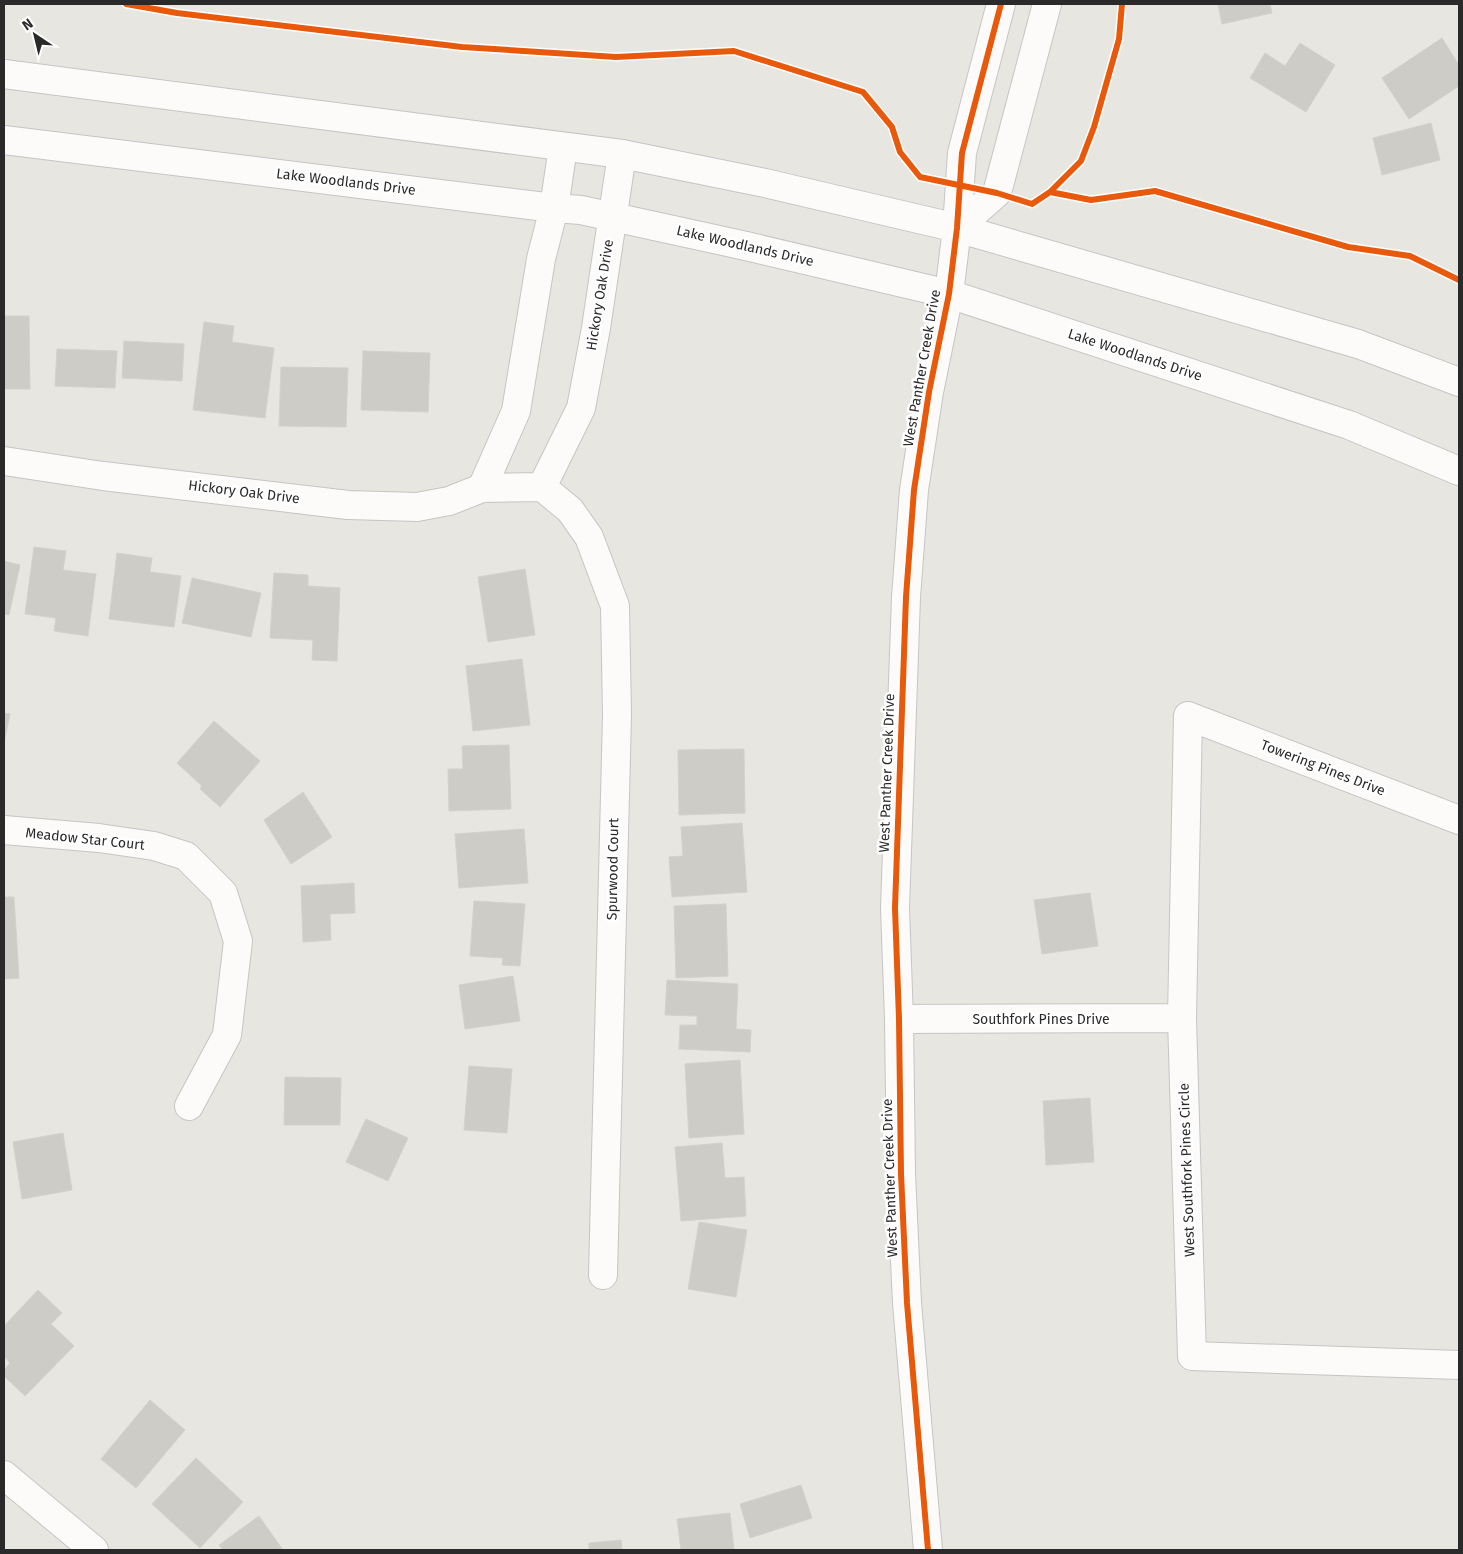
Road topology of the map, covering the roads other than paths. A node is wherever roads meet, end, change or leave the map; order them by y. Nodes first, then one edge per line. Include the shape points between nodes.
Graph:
1 (1001, 4) edge
2 (1047, 4) edge
3 (4, 74) edge
4 (4, 140) edge
5 (563, 147) junction
6 (622, 154) junction
7 (554, 208) junction
8 (612, 216) junction
9 (957, 228) junction
10 (949, 294) junction
11 (1459, 382) edge
12 (4, 460) edge
13 (1459, 471) edge
14 (482, 488) junction
15 (542, 488) junction
16 (1188, 716) joint
17 (1459, 820) edge
18 (4, 830) edge
19 (1182, 1018) junction
20 (899, 1019) junction
21 (189, 1106) dead end
22 (603, 1274) dead end
23 (1459, 1365) edge
24 (4, 1475) edge
25 (94, 1550) edge
26 (928, 1550) edge

1 - 9 street, West Panther Creek Drive via 962,153
2 - 9 street via 997,193
3 - 5 street
4 - 7 street, Lake Woodlands Drive
5 - 6 street
5 - 7 street
6 - 8 street, Hickory Oak Drive
6 - 9 street via 765,183
7 - 8 street, Lake Woodlands Drive
7 - 14 street via 541,259 516,412
8 - 10 street, Lake Woodlands Drive
8 - 15 street, Hickory Oak Drive via 581,408
9 - 10 street, West Panther Creek Drive
9 - 11 street via 1358,344
10 - 13 street, Lake Woodlands Drive via 1349,425
10 - 20 street, West Panther Creek Drive via 914,490 906,597 895,908
12 - 14 street, Hickory Oak Drive via 104,476 348,505 417,507 450,501
14 - 15 street, Hickory Oak Drive
15 - 22 street, Spurwood Court via 570,510 589,537 615,606 617,715
16 - 17 street, Towering Pines Drive
16 - 19 street, West Southfork Pines Circle
18 - 21 street, Meadow Star Court via 154,846 186,856 223,893 238,941 227,1035
19 - 20 street, Southfork Pines Drive
19 - 23 street, West Southfork Pines Circle via 1192,1356
20 - 26 street, West Panther Creek Drive via 900,1174 907,1303
24 - 25 street

